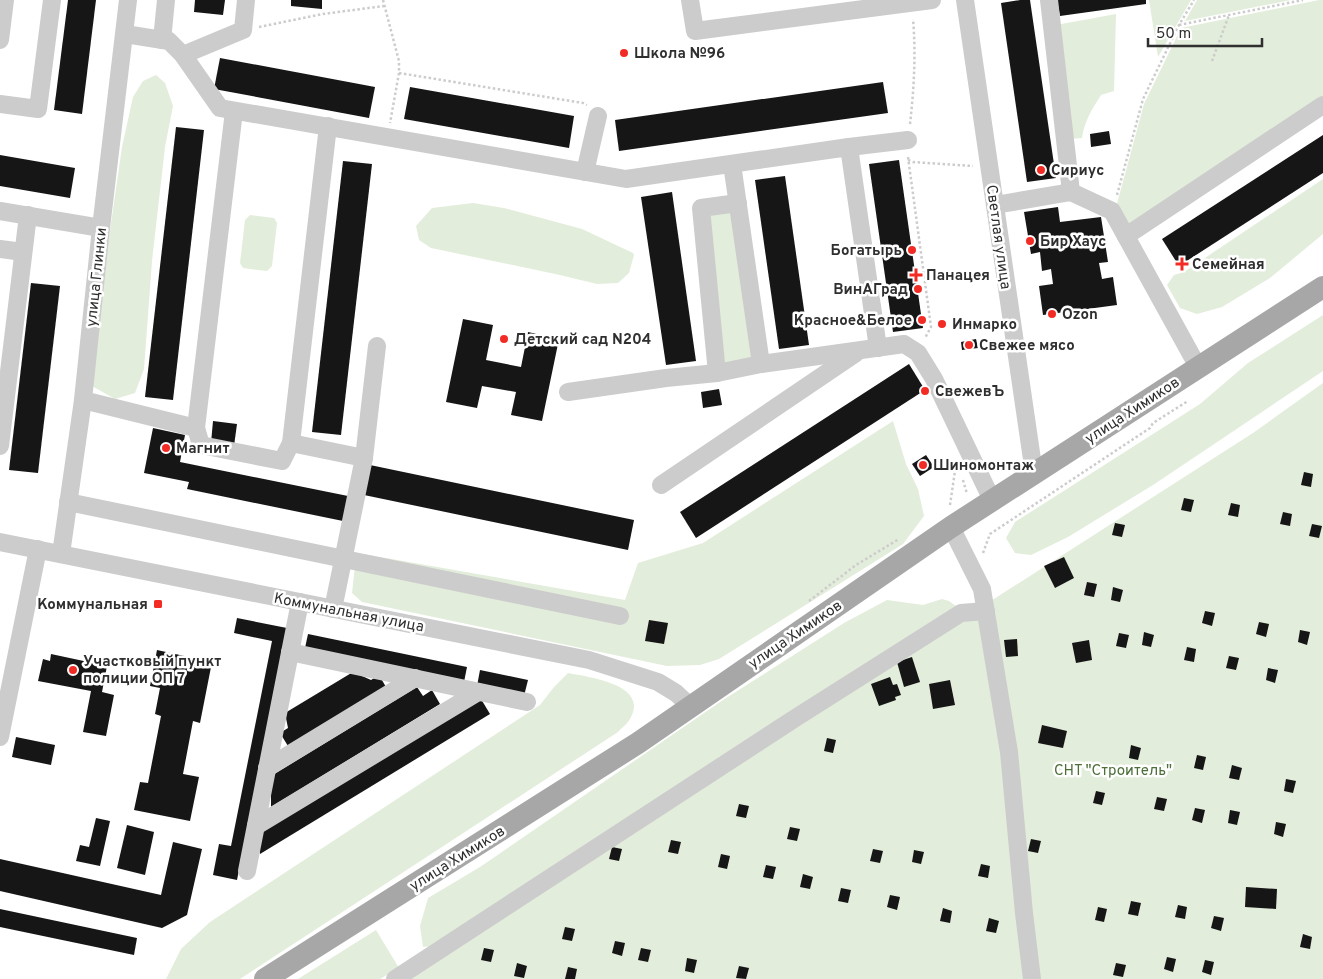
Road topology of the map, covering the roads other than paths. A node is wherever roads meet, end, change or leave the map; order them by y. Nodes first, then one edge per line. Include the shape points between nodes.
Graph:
1 (5, 0) edge
2 (52, 0) edge
3 (128, 0) edge
4 (166, 0) edge
5 (246, 0) edge
6 (690, 0) edge
7 (932, 0) edge
8 (965, 0) edge
9 (1049, 0) edge
10 (868, 4) edge
11 (125, 34) junction
12 (0, 40) edge
13 (162, 40) junction
14 (182, 55) junction
15 (0, 104) edge
16 (1323, 105) edge
17 (234, 111) junction
18 (598, 116) road end
19 (328, 126) junction
20 (908, 140) road end
21 (849, 147) junction
22 (732, 164) junction
23 (585, 172) junction
24 (1071, 192) junction
25 (738, 203) junction
26 (995, 205) junction
27 (0, 211) edge
28 (28, 216) junction
29 (101, 228) junction
30 (1126, 236) junction
31 (0, 249) edge
32 (23, 252) junction
33 (1323, 288) edge
34 (377, 346) dead end
35 (878, 348) junction
36 (861, 350) junction
37 (761, 364) junction
38 (1198, 367) junction
39 (717, 373) junction
40 (568, 392) dead end
41 (83, 400) junction
42 (196, 428) junction
43 (291, 443) junction
44 (0, 446) edge
45 (364, 458) junction
46 (1034, 473) junction
47 (661, 485) dead end
48 (992, 500) junction
49 (68, 502) junction
50 (951, 517) junction
51 (0, 542) edge
52 (38, 549) junction
53 (61, 554) junction
54 (343, 559) junction
55 (300, 602) junction
56 (333, 609) junction
57 (986, 612) junction
58 (620, 616) dead end
59 (290, 652) junction
60 (415, 678) junction
61 (478, 692) junction
62 (527, 702) dead end
63 (690, 706) junction
64 (0, 737) edge
65 (267, 768) junction
66 (256, 826) junction
67 (247, 871) dead end
68 (265, 979) edge
69 (395, 979) edge
70 (1032, 979) edge

1 - 12 street
2 - 15 street via 38,109
3 - 11 street, улица Глинки
4 - 13 street
5 - 14 street via 243,30
6 - 10 street via 694,31
7 - 10 street
8 - 26 street, Светлая улица
9 - 24 street
11 - 13 street
11 - 29 street, улица Глинки
13 - 14 street via 169,41
14 - 17 street via 220,108
16 - 30 street
17 - 19 street
17 - 42 street
18 - 23 street
19 - 23 street
19 - 43 street
20 - 21 street
21 - 22 street
21 - 35 street
22 - 23 street via 626,179
22 - 25 street
24 - 26 street
24 - 30 street via 1112,212
25 - 37 street
25 - 39 street via 701,208
26 - 46 street, Светлая улица
27 - 28 street
28 - 29 street
28 - 32 street
29 - 41 street, улица Глинки
30 - 38 street
31 - 32 street
32 - 44 street
33 - 38 main road, улица Химиков
34 - 45 street
35 - 36 street
35 - 48 street via 904,344 918,353 934,379
36 - 37 street
36 - 47 street
37 - 39 street
38 - 46 main road, улица Химиков
39 - 40 street
41 - 42 street
41 - 49 street, улица Глинки
42 - 43 street via 201,446 282,461
43 - 45 street
45 - 54 street
46 - 48 main road, улица Химиков
48 - 50 main road, улица Химиков
49 - 53 street, улица Глинки
49 - 54 street
50 - 57 street via 982,589
50 - 63 main road, улица Химиков
51 - 52 street, Коммунальная улица
52 - 53 street, Коммунальная улица
52 - 64 street
53 - 55 street, Коммунальная улица
54 - 56 street
54 - 58 street
55 - 56 street, Коммунальная улица
55 - 59 street
56 - 63 street, Коммунальная улица via 589,660 658,682
57 - 69 street via 961,613
57 - 70 street via 1009,752
59 - 60 street
59 - 65 street
60 - 61 street
60 - 65 street
61 - 62 street
61 - 66 street
63 - 68 main road, улица Химиков via 638,743
65 - 66 street
66 - 67 street

